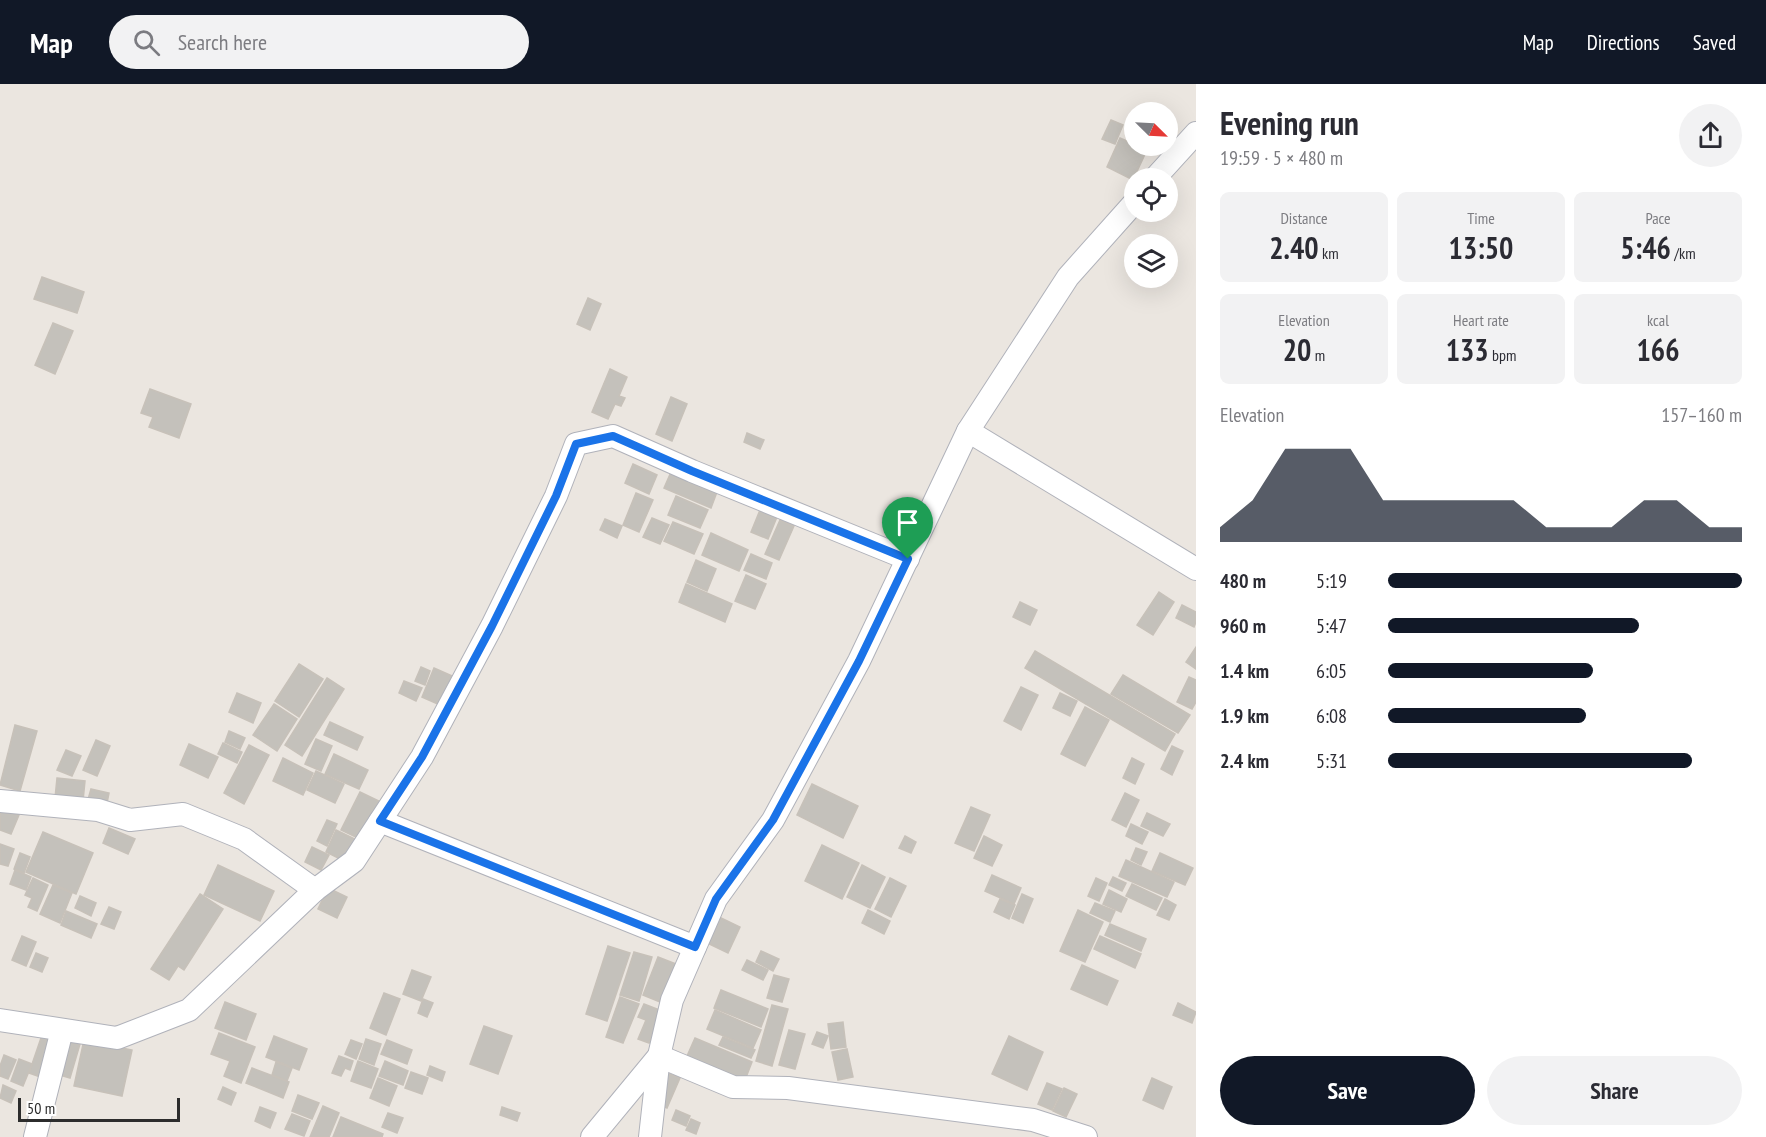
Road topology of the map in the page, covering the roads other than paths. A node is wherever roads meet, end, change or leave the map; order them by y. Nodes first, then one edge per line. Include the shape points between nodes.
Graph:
1 (1196, 132) edge
2 (1164, 168) edge
3 (1124, 214) edge
4 (968, 431) junction
5 (908, 559) junction
6 (1196, 569) edge
7 (0, 801) edge
8 (380, 821) junction
9 (315, 890) junction
10 (695, 947) junction
11 (0, 1020) edge
12 (62, 1029) junction
13 (659, 1056) junction
14 (35, 1137) edge
15 (592, 1137) edge
16 (650, 1137) edge
17 (1086, 1137) edge

1 - 2 street
3 - 4 street via 1068,278
4 - 5 street
4 - 6 street
5 - 8 street via 613,436 576,444 556,496 492,626 422,757
5 - 10 street via 859,661 773,820 716,899
7 - 9 street via 98,810 130,820 183,814 244,839
8 - 9 street via 354,861
8 - 10 street
9 - 12 street via 189,1010 117,1038
10 - 13 street via 672,1000
11 - 12 street
12 - 14 street
13 - 15 street
13 - 16 street
13 - 17 street via 733,1088 789,1088 1033,1120

